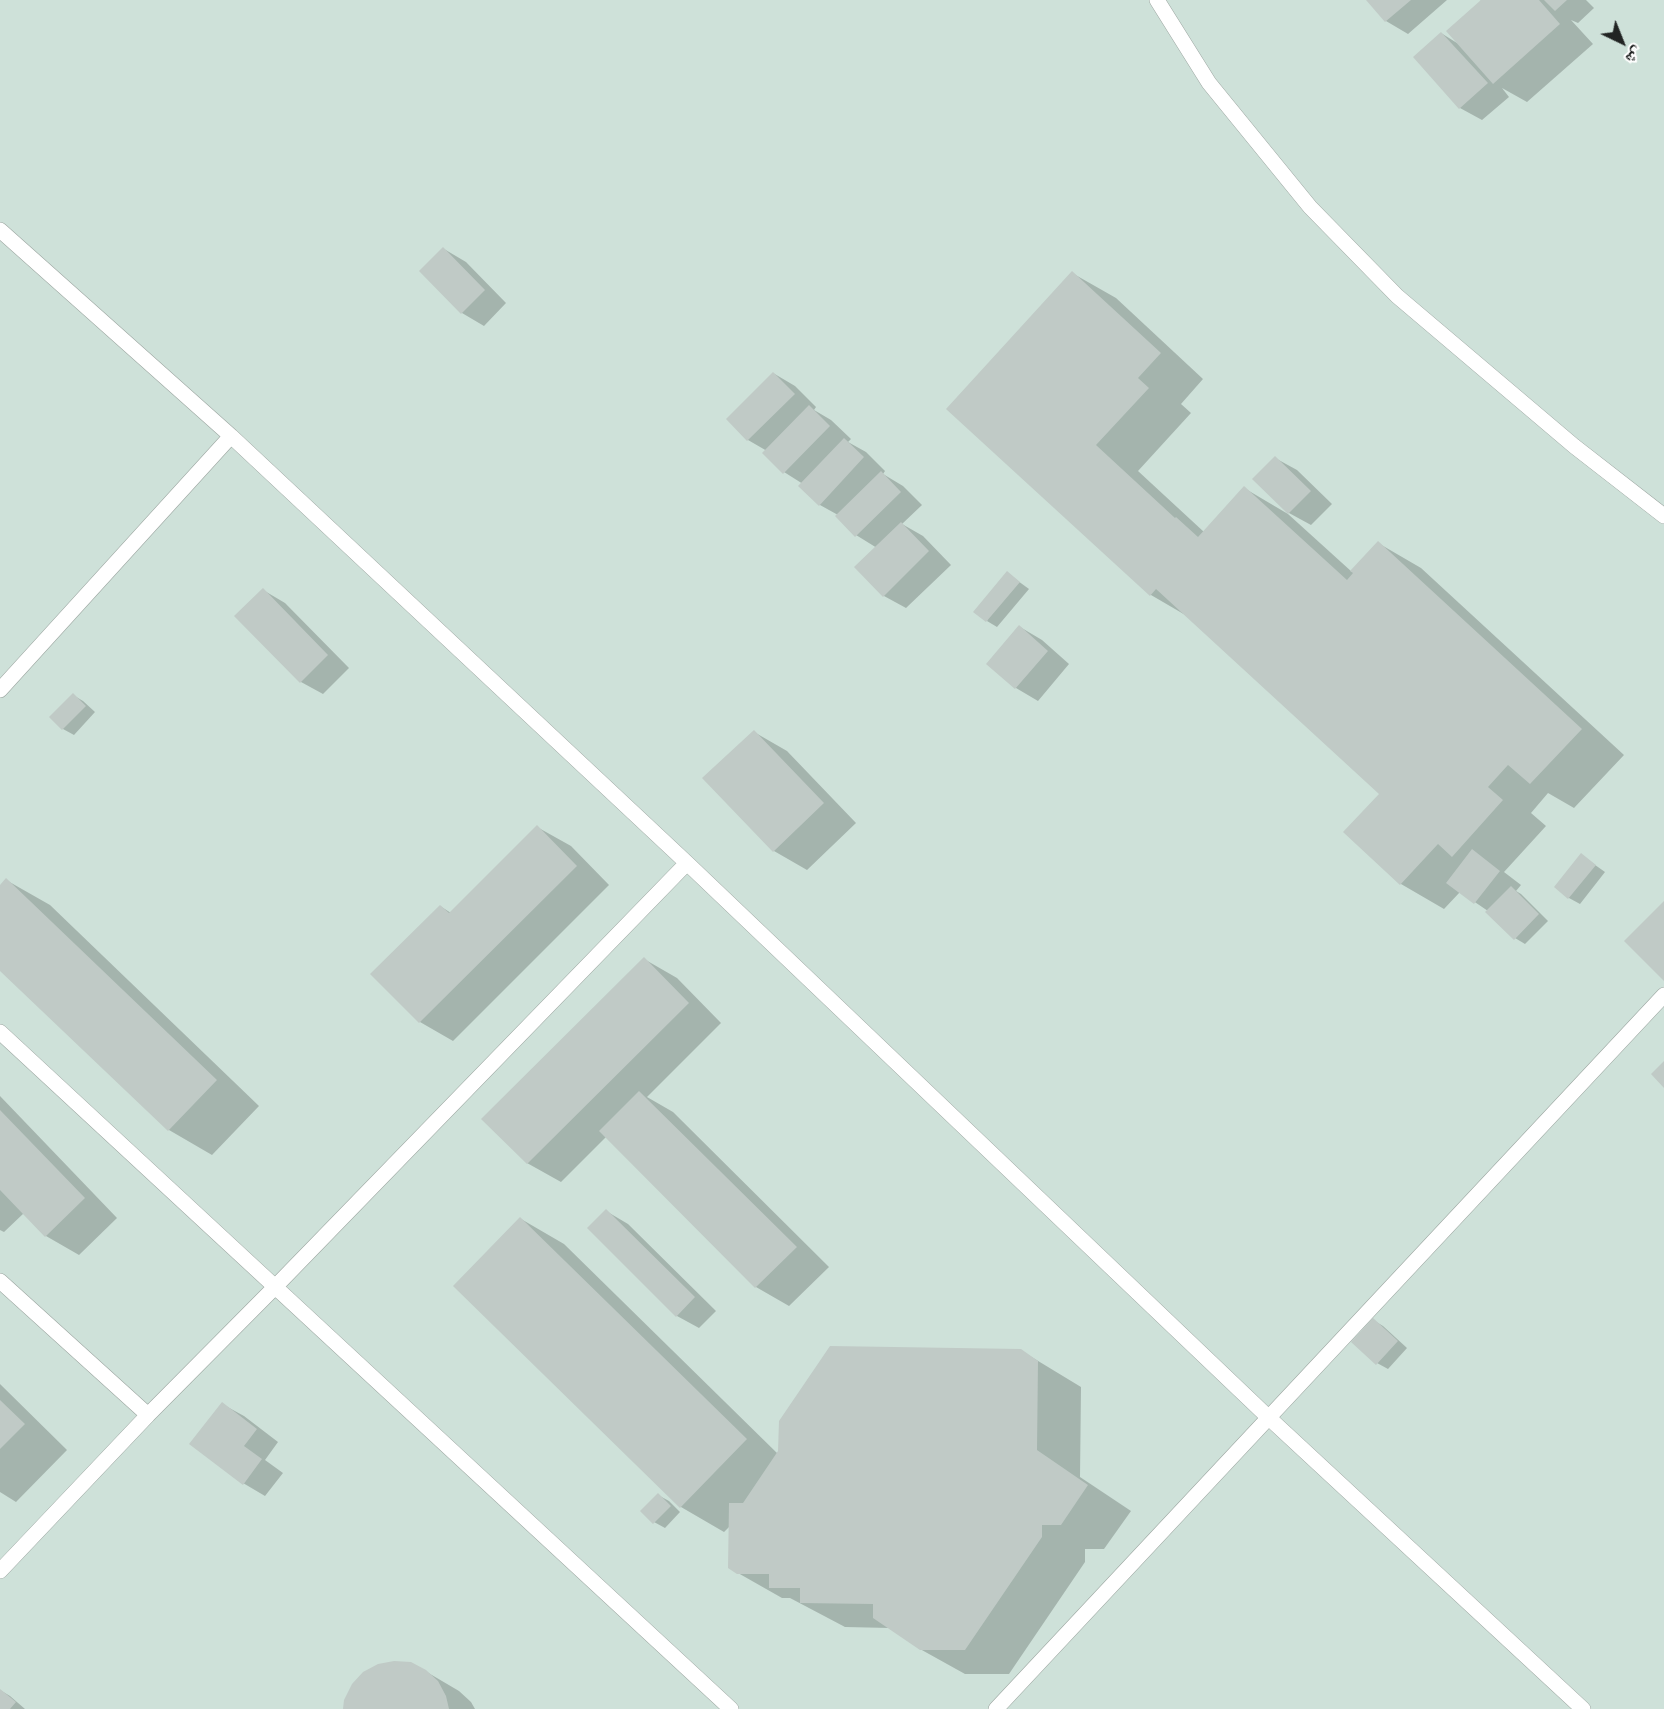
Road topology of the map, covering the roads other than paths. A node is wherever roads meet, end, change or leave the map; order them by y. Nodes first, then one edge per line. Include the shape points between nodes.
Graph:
1 (1157, 0) edge
2 (0, 230) edge
3 (231, 436) junction
4 (1664, 516) edge
5 (0, 690) edge
6 (687, 863) junction
7 (1664, 995) edge
8 (0, 1032) edge
9 (0, 1281) edge
10 (275, 1287) junction
11 (148, 1415) junction
12 (1268, 1417) junction
13 (0, 1571) edge
14 (731, 1709) edge
15 (996, 1709) edge
16 (1583, 1709) edge

1 - 4 lane via 1209,82 1310,207 1397,296 1574,446
2 - 3 lane
3 - 5 lane
3 - 6 lane
6 - 10 lane
6 - 12 lane
7 - 12 lane
8 - 10 lane
9 - 11 lane
10 - 11 lane
10 - 14 lane
11 - 13 lane
12 - 15 lane
12 - 16 lane

